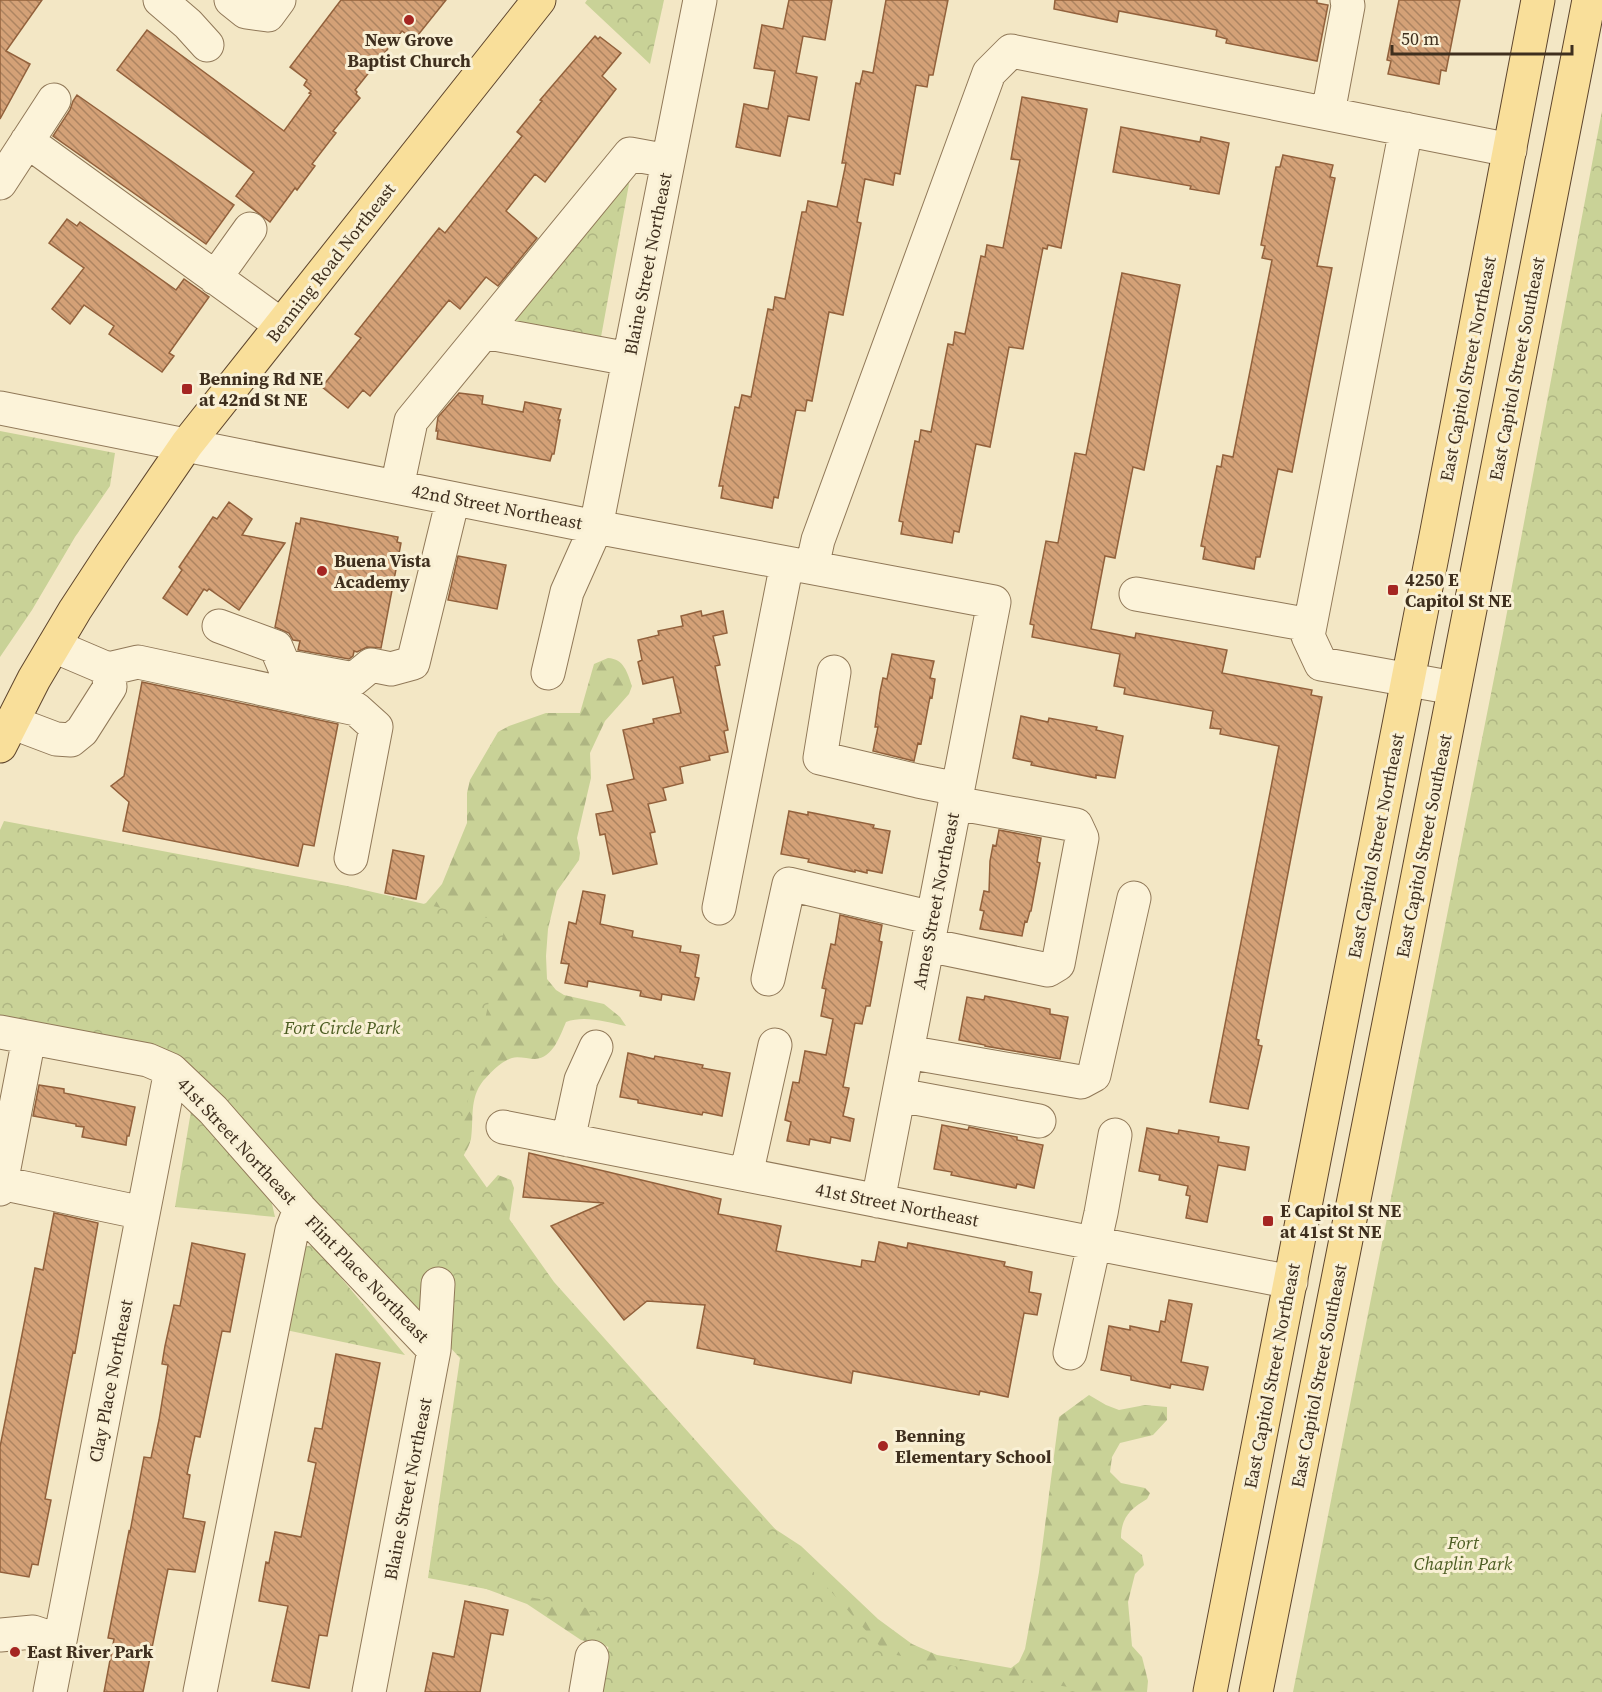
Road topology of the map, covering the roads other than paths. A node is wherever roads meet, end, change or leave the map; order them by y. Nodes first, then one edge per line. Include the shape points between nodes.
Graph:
1 (160, 0) edge
2 (231, 0) edge
3 (279, 0) edge
4 (538, 0) edge
5 (700, 0) edge
6 (1347, 0) edge
7 (1538, 0) edge
8 (1589, 0) edge
9 (207, 45) dead end
10 (54, 100) dead end
11 (1328, 113) junction
12 (1406, 129) junction
13 (27, 141) junction
14 (1510, 150) junction
15 (668, 161) junction
16 (0, 183) edge
17 (250, 229) dead end
18 (216, 278) junction
19 (281, 325) junction
20 (484, 332) junction
21 (629, 359) junction
22 (0, 408) edge
23 (187, 444) junction
24 (396, 488) junction
25 (453, 499) junction
26 (596, 527) junction
27 (800, 565) junction
28 (1136, 594) dead end
29 (994, 602) joint
30 (1310, 625) junction
31 (219, 626) dead end
32 (54, 646) junction
33 (108, 669) junction
34 (548, 672) dead end
35 (834, 672) dead end
36 (1408, 679) junction
37 (1454, 688) junction
38 (6, 734) edge
39 (957, 796) junction
40 (351, 858) dead end
41 (1134, 898) dead end
42 (719, 908) dead end
43 (931, 932) junction
44 (768, 979) dead end
45 (14, 1035) edge
46 (775, 1045) dead end
47 (596, 1047) dead end
48 (907, 1052) junction
49 (171, 1070) junction
50 (899, 1095) junction
51 (1039, 1121) dead end
52 (503, 1127) dead end
53 (1115, 1136) dead end
54 (568, 1140) junction
55 (746, 1175) junction
56 (1, 1186) edge
57 (878, 1201) junction
58 (300, 1209) junction
59 (143, 1213) junction
60 (1094, 1244) junction
61 (1291, 1282) junction
62 (438, 1284) dead end
63 (434, 1350) junction
64 (1071, 1353) dead end
65 (0, 1635) edge
66 (60, 1641) junction
67 (592, 1657) dead end
68 (50, 1692) edge
69 (200, 1692) edge
70 (369, 1692) edge
71 (586, 1692) edge
72 (1210, 1692) edge
73 (1256, 1692) edge

1 - 9 street
2 - 3 street via 246,12 268,15
4 - 19 main road, Benning Road Northeast
5 - 15 street, Blaine Street Northeast
6 - 11 street
7 - 14 main road, East Capitol Street Northeast
8 - 37 main road, East Capitol Street Southeast
10 - 13 street
11 - 12 street
11 - 27 street via 1011,51 989,73 818,540
12 - 14 street
12 - 30 street
13 - 16 street
13 - 18 street
14 - 36 main road, East Capitol Street Northeast
15 - 20 street via 630,154
15 - 21 street, Blaine Street Northeast
17 - 18 street
18 - 19 street
19 - 23 main road, Benning Road Northeast
20 - 21 street
20 - 24 street via 411,421
21 - 26 street, Blaine Street Northeast
22 - 23 street, 42nd Street Northeast
23 - 24 street, 42nd Street Northeast
23 - 32 main road, Benning Road Northeast
24 - 25 street, 42nd Street Northeast
25 - 26 street, 42nd Street Northeast
25 - 31 street via 413,663 391,669 371,665 354,679 284,666 276,647
26 - 27 street, 42nd Street Northeast
26 - 34 street, Blaine Street Northeast via 567,592
27 - 29 street, 42nd Street Northeast
27 - 42 street
28 - 30 street
29 - 39 street, Ames Street Northeast
30 - 36 street via 1308,636 1321,664
32 - 33 street
32 - 38 main road, Benning Road Northeast
33 - 38 street via 110,687 82,731 70,740
33 - 40 street via 138,662 356,709 376,727
35 - 39 street via 820,758 918,781
36 - 37 street
36 - 61 main road, East Capitol Street Northeast
37 - 73 main road, East Capitol Street Southeast
39 - 43 street, Ames Street Northeast
39 - 43 street via 1076,825 1082,838 1058,964 1048,970
41 - 48 street via 1094,1075 1081,1082
43 - 44 street via 789,884
43 - 48 street, Ames Street Northeast
45 - 49 street, 41st Street Northeast via 148,1060
45 - 56 street
46 - 55 street
47 - 54 street via 581,1080
48 - 50 street, Ames Street Northeast
49 - 58 street, 41st Street Northeast via 213,1110
49 - 59 street, Clay Place Northeast
50 - 51 street
50 - 57 street, Ames Street Northeast
52 - 54 street, 41st Street Northeast
53 - 60 street
54 - 55 street, 41st Street Northeast
55 - 57 street, 41st Street Northeast
56 - 59 street
57 - 60 street, 41st Street Northeast
58 - 63 street, Flint Place Northeast
58 - 69 street via 292,1230
59 - 66 street, Clay Place Northeast
60 - 61 street, 41st Street Northeast
60 - 64 street
61 - 72 main road, East Capitol Street Northeast
62 - 63 street, Blaine Street Northeast
63 - 70 street, Blaine Street Northeast
65 - 66 street via 33,1632
66 - 68 street, Clay Place Northeast
67 - 71 street

